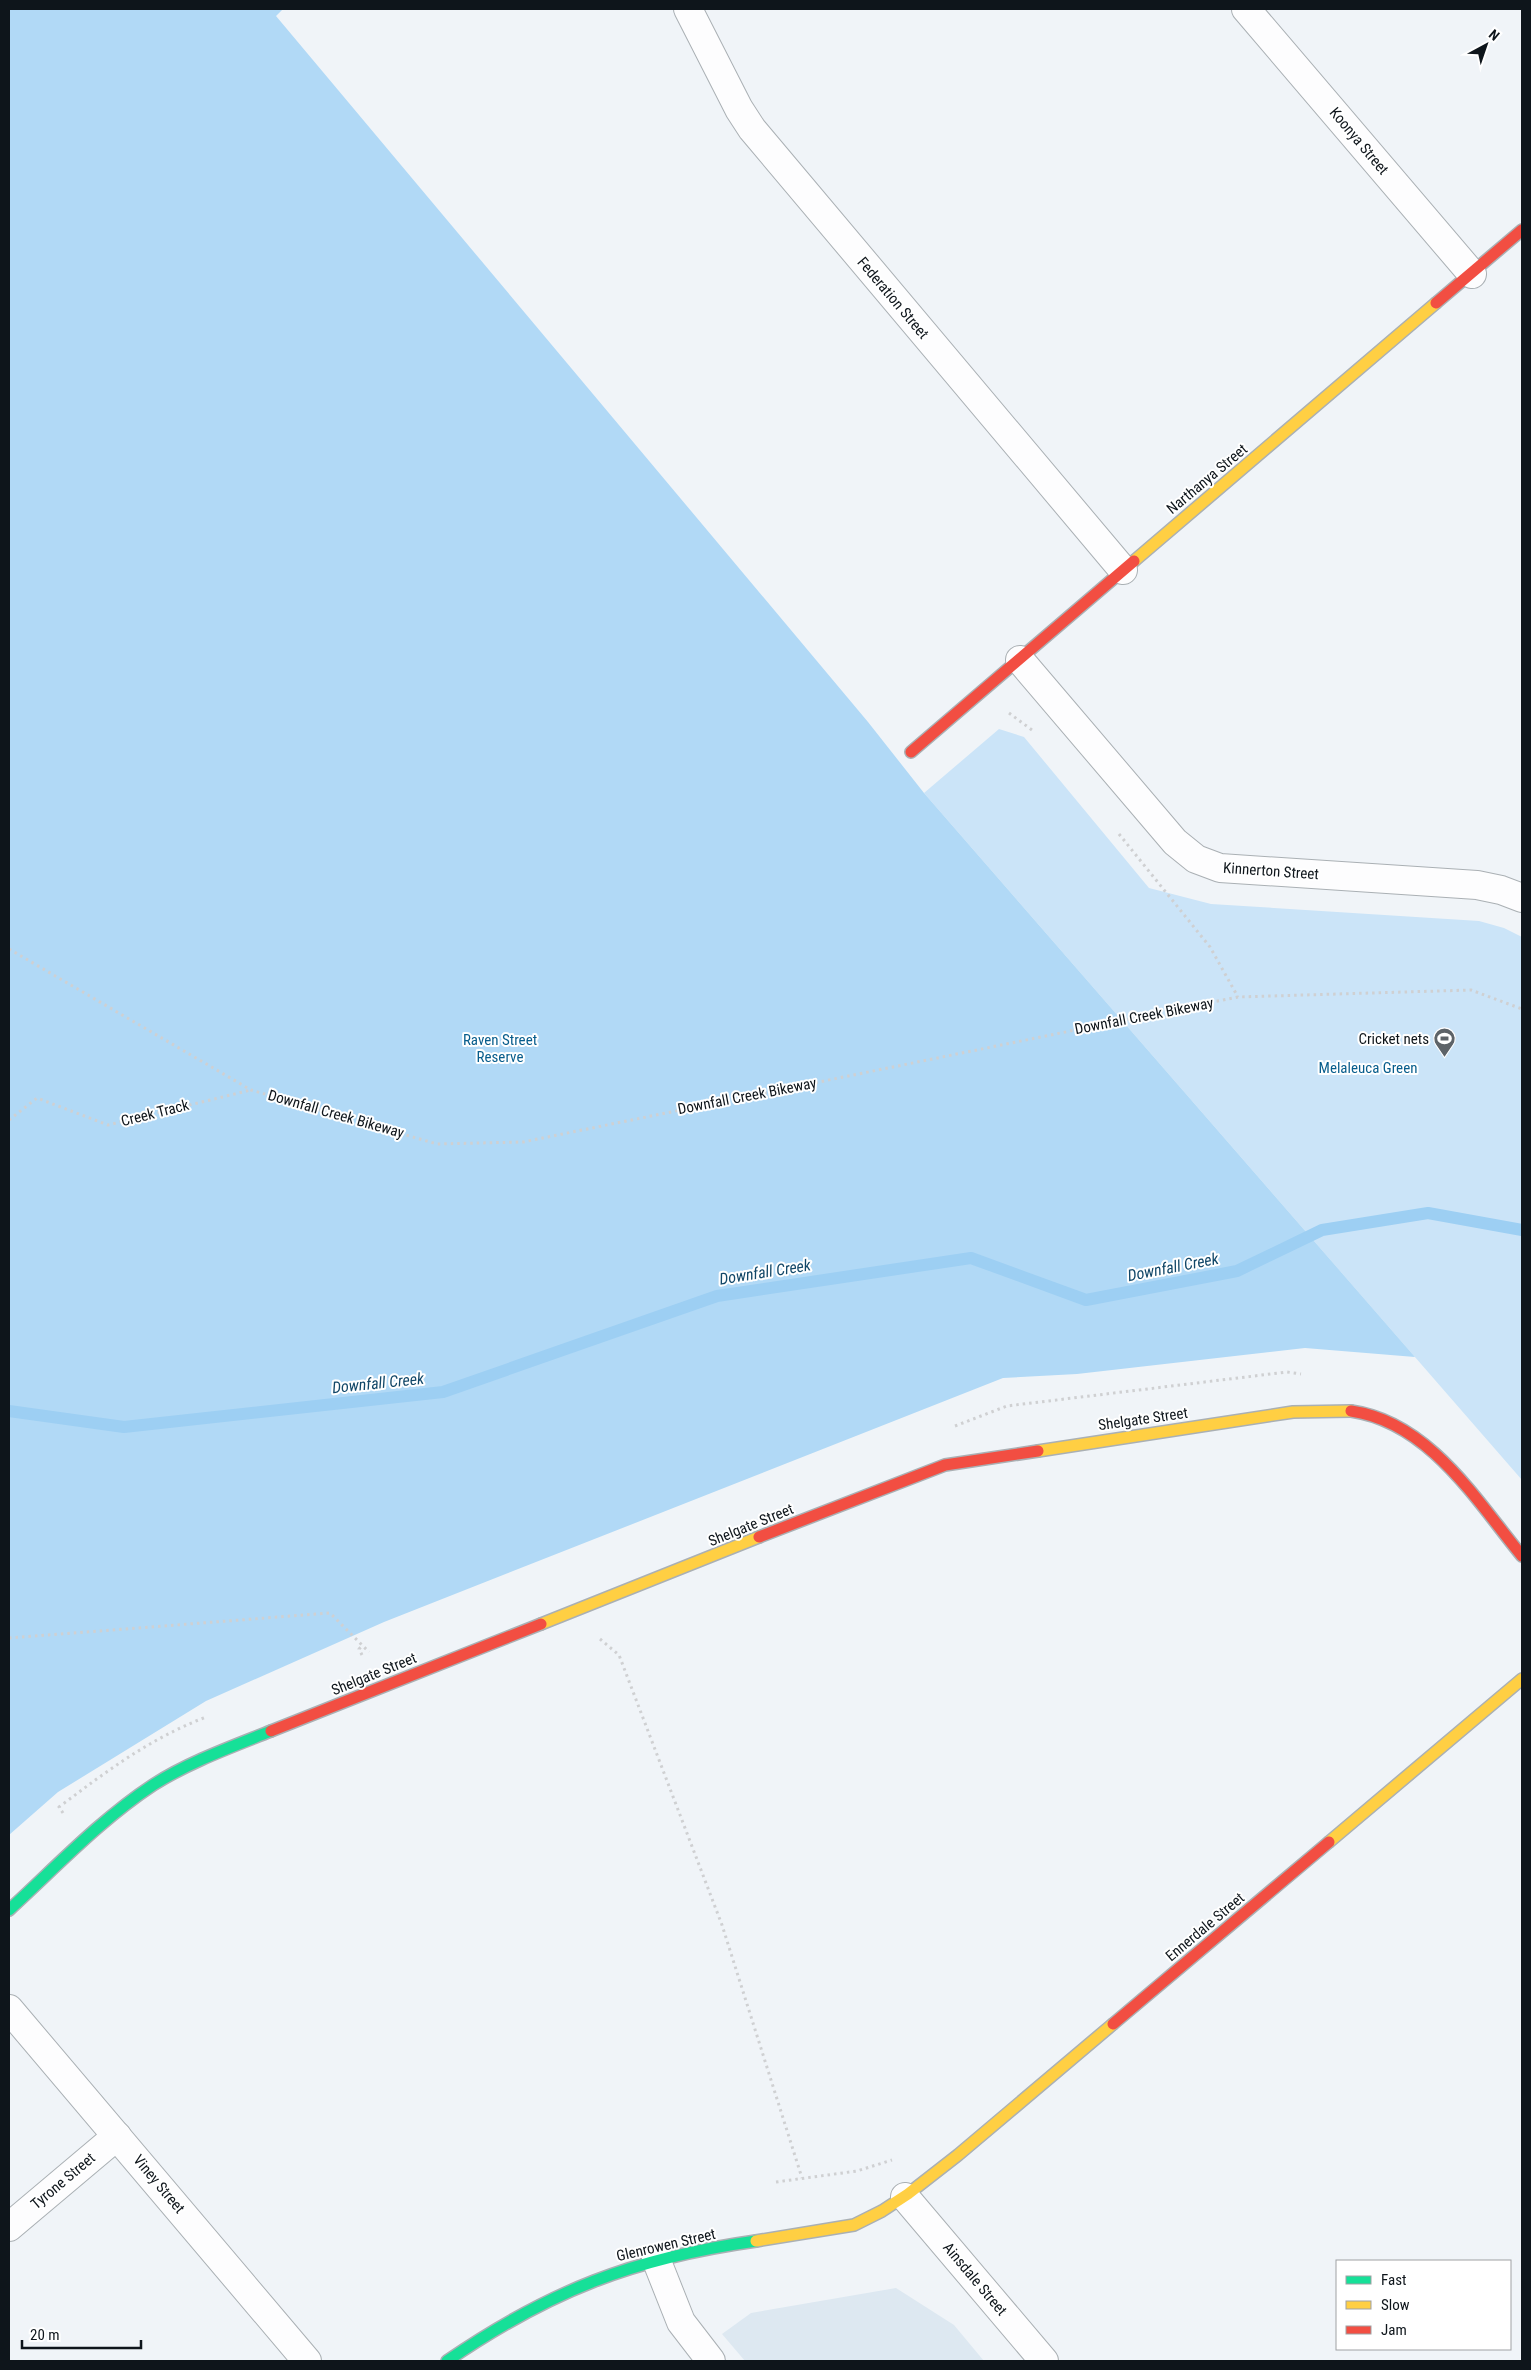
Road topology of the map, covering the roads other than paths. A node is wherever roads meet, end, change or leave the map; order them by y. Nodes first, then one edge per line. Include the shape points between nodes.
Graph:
1 (688, 9) edge
2 (1246, 9) edge
3 (1522, 230) edge
4 (1472, 274) junction
5 (1122, 570) junction
6 (1020, 660) junction
7 (911, 752) dead end
8 (1522, 898) edge
9 (1522, 1556) edge
10 (1522, 1679) edge
11 (9, 1910) edge
12 (9, 2008) edge
13 (117, 2136) junction
14 (905, 2197) junction
15 (9, 2227) edge
16 (656, 2259) junction
17 (307, 2361) edge
18 (447, 2361) edge
19 (712, 2361) edge
20 (1044, 2361) edge

1 - 5 street, Federation Street via 752,129
2 - 4 street, Koonya Street
3 - 4 street, Narthanya Street
4 - 5 street, Narthanya Street
5 - 6 street, Narthanya Street
6 - 7 street, Narthanya Street
6 - 8 street, Kinnerton Street via 1163,829 1196,859 1220,868 1477,885
9 - 11 street, Shelgate Street via 1422,1442 1383,1418 1355,1412 1293,1412 945,1466 918,1474 188,1766 128,1804
10 - 14 street, Ennerdale Street
12 - 13 street, Viney Street
13 - 15 street, Tyrone Street
13 - 17 street, Viney Street
14 - 16 street, Glenrowen Street via 854,2225
14 - 20 street, Ainsdale Street
16 - 18 street, Glenrowen Street via 610,2273 565,2292 501,2325
16 - 19 street via 681,2322

